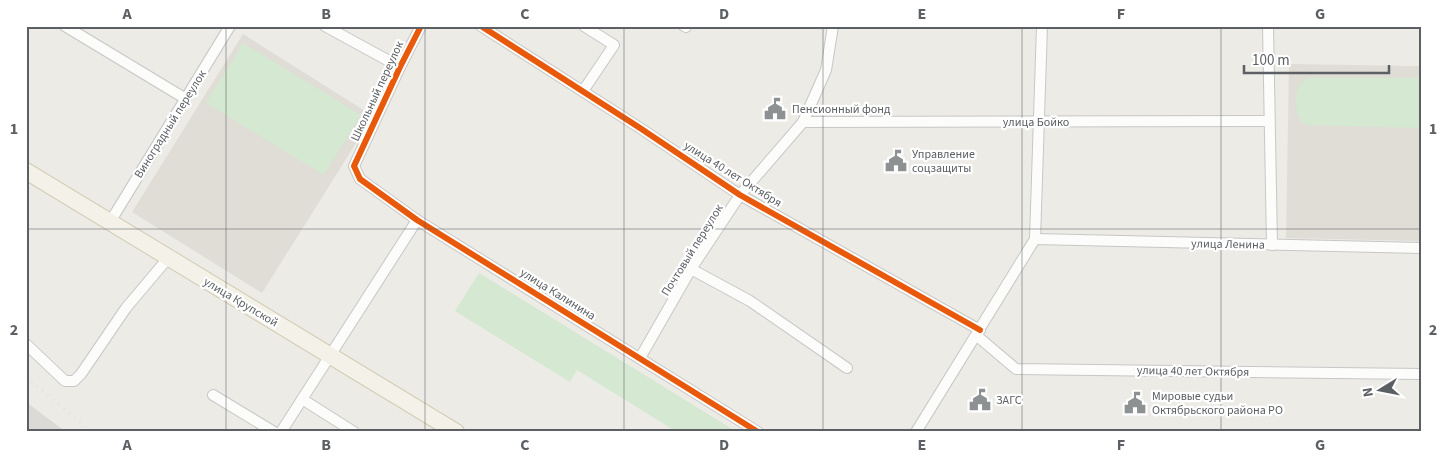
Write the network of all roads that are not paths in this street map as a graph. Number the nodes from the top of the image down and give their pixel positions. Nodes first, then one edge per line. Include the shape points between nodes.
1 (65, 26) edge
2 (230, 26) edge
3 (325, 26) edge
4 (422, 26) edge
5 (481, 26) edge
6 (584, 26) edge
7 (833, 26) edge
8 (1042, 26) edge
9 (1268, 26) edge
10 (400, 67) junction
11 (583, 91) junction
12 (186, 99) junction
13 (1268, 121) junction
14 (803, 122) junction
15 (1039, 122) junction
16 (354, 166) joint
17 (26, 171) edge
18 (740, 195) junction
19 (416, 220) junction
20 (110, 222) junction
21 (1035, 239) junction
22 (1272, 245) junction
23 (1421, 248) edge
24 (169, 257) junction
25 (691, 269) junction
26 (979, 333) junction
27 (26, 344) edge
28 (331, 356) junction
29 (640, 358) junction
30 (847, 368) dead end
31 (1421, 374) edge
32 (213, 395) dead end
33 (302, 399) junction
34 (274, 432) edge
35 (281, 432) edge
36 (354, 432) edge
37 (456, 432) edge
38 (758, 432) edge
39 (916, 432) edge

1 - 12 street
2 - 12 street, Виноградный переулок
3 - 10 street
4 - 10 street, Школьный переулок
5 - 11 street, улица 40 лет Октября
6 - 11 street via 614,45
7 - 14 street, Почтовый переулок via 826,70
8 - 15 street
9 - 13 street
10 - 16 street, Школьный переулок
11 - 18 street, улица 40 лет Октября
12 - 20 street, Виноградный переулок
13 - 15 street, улица Бойко
13 - 22 street
14 - 15 street, улица Бойко
14 - 18 street, Почтовый переулок
15 - 21 street
16 - 19 street, улица Калинина via 360,179
17 - 20 main road, улица Крупской
18 - 25 street, Почтовый переулок
18 - 26 street, улица 40 лет Октября
19 - 28 street
19 - 29 street, улица Калинина
20 - 24 main road, улица Крупской
21 - 22 street, улица Ленина
21 - 26 street
22 - 23 street, улица Ленина
24 - 27 street via 126,308 74,381 65,381
24 - 28 main road, улица Крупской
25 - 29 street, Почтовый переулок
25 - 30 street via 750,301
26 - 31 street, улица 40 лет Октября via 1016,369
26 - 39 street
28 - 33 street
28 - 37 main road, улица Крупской
29 - 38 street, улица Калинина
32 - 34 street
33 - 35 street
33 - 36 street

